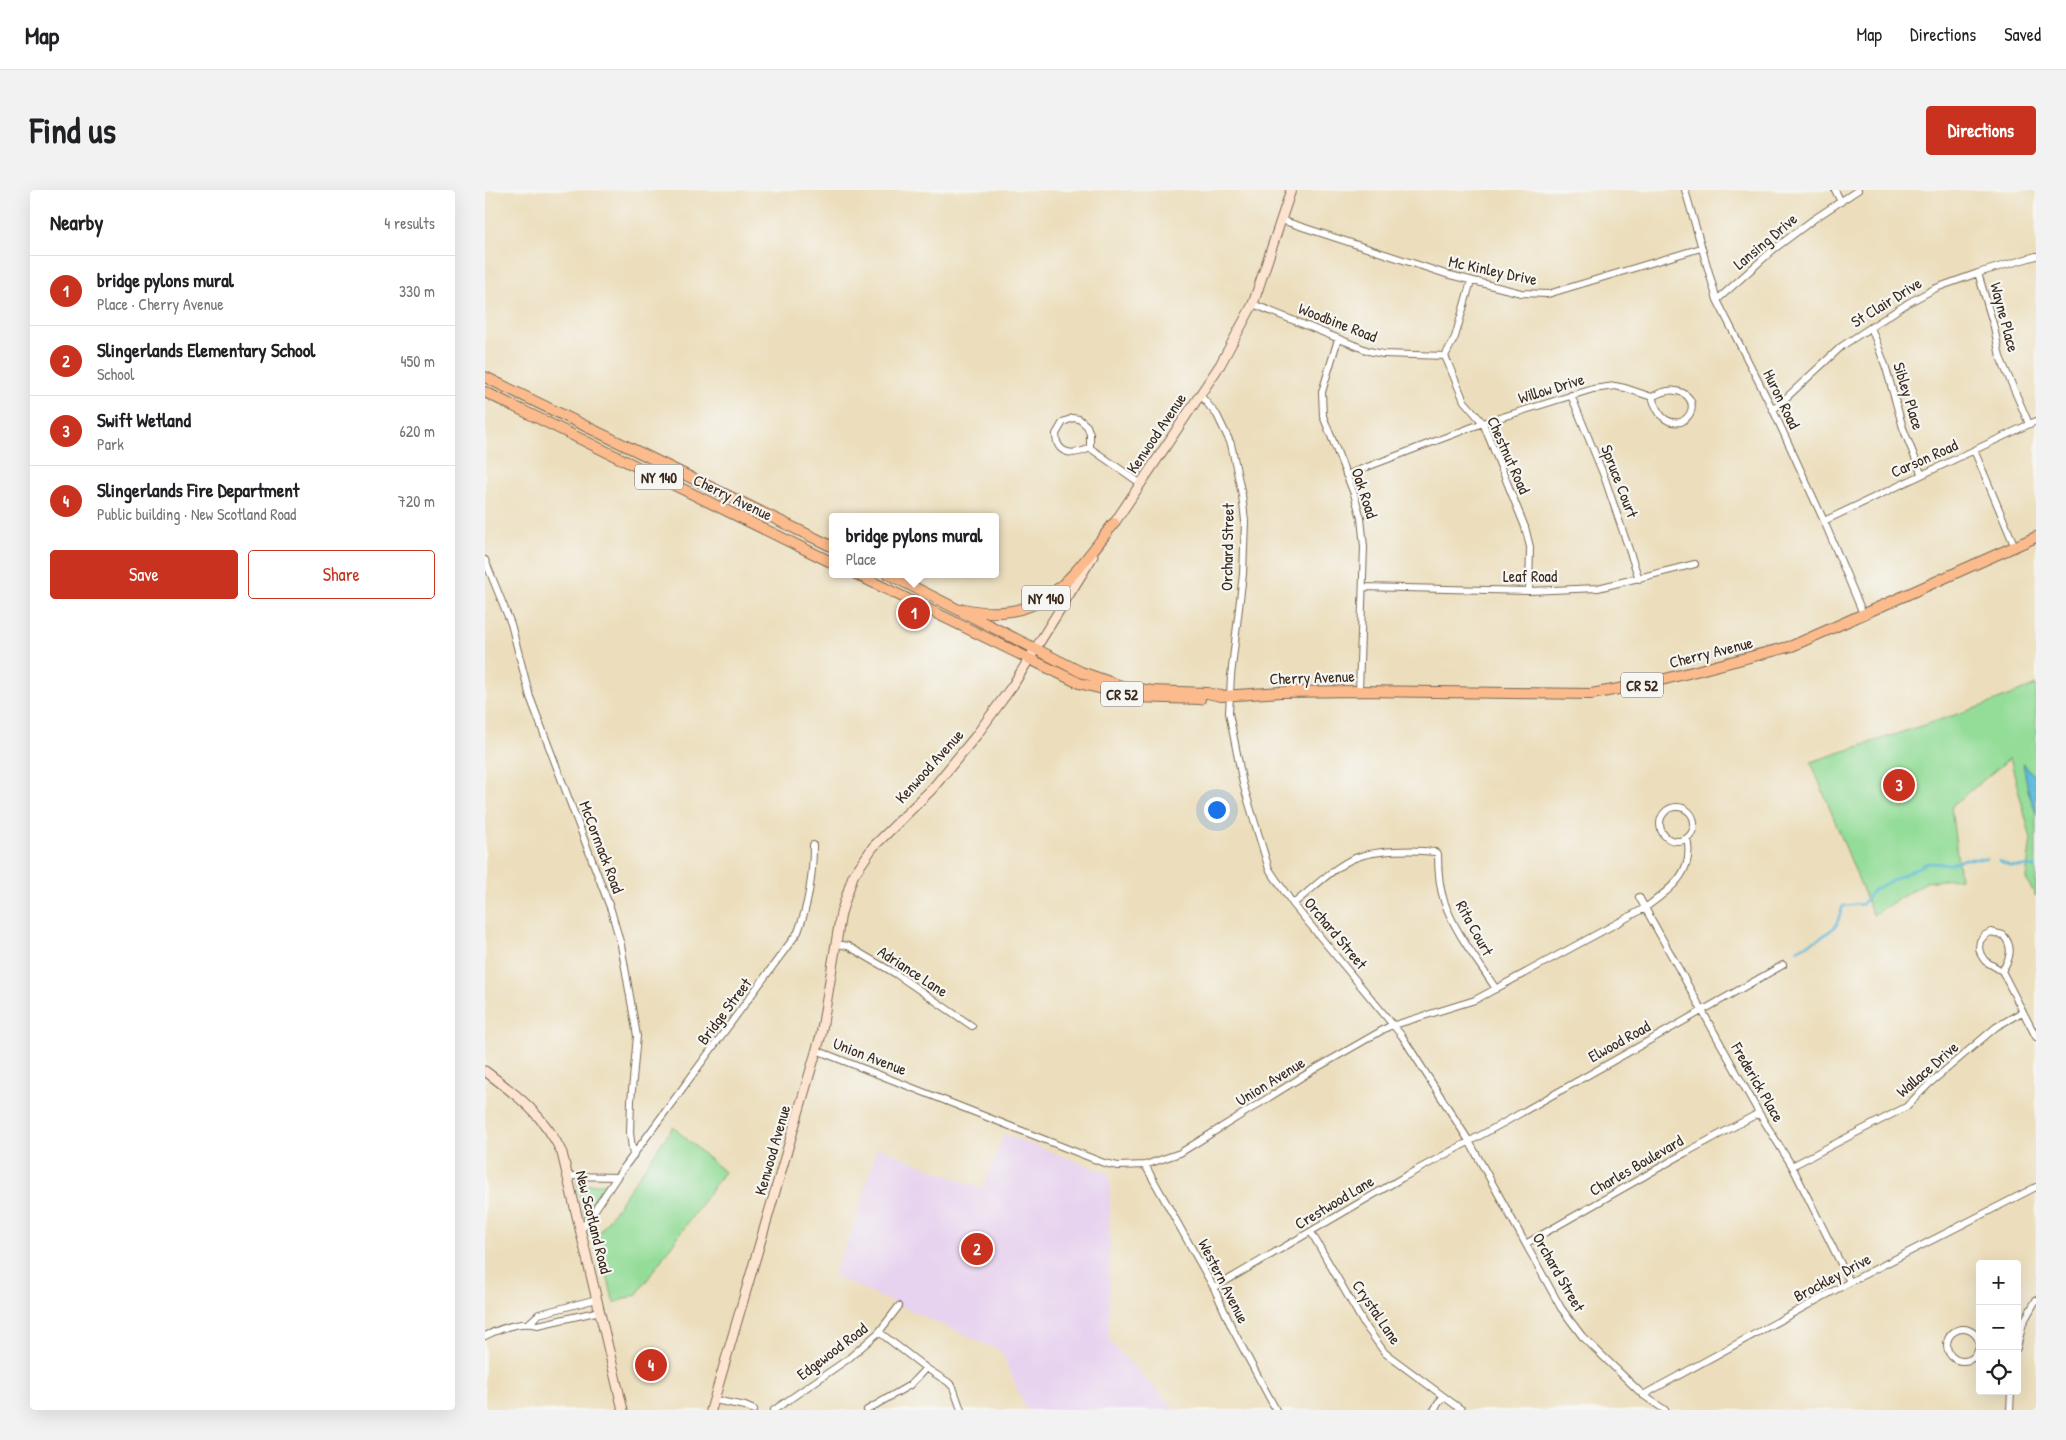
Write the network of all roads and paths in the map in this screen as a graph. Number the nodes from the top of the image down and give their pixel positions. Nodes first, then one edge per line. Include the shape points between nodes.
1 (1291, 190) edge
2 (1685, 190) edge
3 (1835, 190) edge
4 (1858, 190) edge
5 (1841, 202) junction
6 (1281, 220) junction
7 (1701, 248) junction
8 (2036, 256) edge
9 (1978, 272) junction
10 (1471, 281) junction
11 (1717, 300) junction
12 (1253, 304) junction
13 (1871, 327) junction
14 (1338, 339) junction
15 (1445, 356) junction
16 (485, 377) edge
17 (485, 392) edge
18 (1200, 395) junction
19 (1571, 395) junction
20 (1652, 398) junction
21 (1773, 410) junction
22 (2036, 421) edge
23 (1483, 423) junction
24 (2029, 424) junction
25 (1090, 448) junction
26 (1974, 450) junction
27 (1921, 473) junction
28 (1346, 475) junction
29 (1140, 483) junction
30 (1824, 521) junction
31 (1114, 523) junction
32 (2036, 537) edge
33 (829, 545) edge
34 (2015, 547) junction
35 (485, 560) edge
36 (829, 561) edge
37 (1695, 564) dead end
38 (864, 578) edge
39 (896, 578) edge
40 (1639, 579) junction
41 (1363, 587) junction
42 (1529, 591) junction
43 (947, 604) junction
44 (1864, 616) junction
45 (1035, 650) junction
46 (1029, 659) junction
47 (1359, 691) junction
48 (1225, 696) junction
49 (1687, 838) junction
50 (813, 845) dead end
51 (1639, 897) dead end
52 (1293, 904) junction
53 (1645, 908) junction
54 (837, 944) junction
55 (1783, 965) dead end
56 (2002, 971) junction
57 (1496, 989) junction
58 (1702, 1011) junction
59 (2022, 1012) junction
60 (972, 1026) dead end
61 (1394, 1026) junction
62 (2036, 1037) edge
63 (816, 1050) junction
64 (485, 1070) edge
65 (1759, 1113) junction
66 (1469, 1141) junction
67 (633, 1156) junction
68 (1145, 1165) junction
69 (1792, 1166) junction
70 (567, 1176) junction
71 (617, 1177) junction
72 (2036, 1187) edge
73 (580, 1232) junction
74 (1311, 1232) junction
75 (1527, 1243) junction
76 (1850, 1282) junction
77 (1214, 1288) junction
78 (597, 1298) junction
79 (2036, 1300) edge
80 (899, 1306) dead end
81 (600, 1311) junction
82 (529, 1323) junction
83 (2021, 1331) edge
84 (879, 1332) junction
85 (485, 1336) edge
86 (1979, 1348) edge
87 (926, 1368) junction
88 (1643, 1395) junction
89 (2011, 1395) edge
90 (1443, 1396) junction
91 (714, 1400) junction
92 (623, 1410) edge
93 (711, 1410) edge
94 (754, 1410) edge
95 (774, 1410) edge
96 (867, 1410) edge
97 (961, 1410) edge
98 (1276, 1410) edge
99 (1434, 1410) edge
100 (1462, 1410) edge
101 (1665, 1410) edge
102 (2010, 1410) edge

1 - 6 main road, Kenwood Avenue / NY 140
2 - 7 street, Huron Road
3 - 5 street
4 - 5 street, Lansing Drive
5 - 11 street, Lansing Drive via 1774,249
6 - 10 street, Mc Kinley Drive
6 - 12 main road, Kenwood Avenue / NY 140
7 - 10 street, Mc Kinley Drive via 1548,294 1521,293
7 - 11 street, Huron Road
8 - 9 street, St Clair Drive
9 - 13 street, St Clair Drive via 1936,288
9 - 24 street, Wayne Place via 2000,357
10 - 15 street via 1455,337
11 - 21 street, Huron Road
12 - 14 street, Woodbine Road
12 - 18 main road, Kenwood Avenue / NY 140 via 1220,366
13 - 21 street, St Clair Drive via 1842,346
13 - 27 street, Sibley Place
14 - 15 street, Woodbine Road via 1383,354
14 - 28 street, Oak Road via 1322,392 1326,423
15 - 23 street, Chestnut Road via 1464,401
16 - 33 main road, Cherry Avenue / NY 140
17 - 36 main road, Cherry Avenue / NY 140
18 - 29 main road, Kenwood Avenue / NY 140
18 - 48 street, Orchard Street via 1217,415 1231,444 1245,521 1243,574
19 - 20 street, Willow Drive via 1615,386
19 - 23 street, Willow Drive
19 - 40 street, Spruce Court via 1604,476
20 - 20 street via 1668,422 1681,422 1690,414 1688,397 1679,390
21 - 30 street, Huron Road
22 - 24 street, Carson Road
23 - 28 street, Willow Drive
23 - 42 street, Chestnut Road via 1525,527 1530,547
24 - 26 street, Carson Road
25 - 25 street via 1089,429 1082,421 1068,419 1057,428 1056,438 1065,452 1077,453
25 - 29 street
26 - 27 street, Carson Road
26 - 34 street
27 - 30 street, Carson Road
28 - 41 street, Oak Road via 1361,518
29 - 31 main road, Kenwood Avenue / NY 140
30 - 44 street, Huron Road
31 - 43 main road, NY 140 via 1065,583 1036,603 1011,612 992,613
31 - 45 main road, Kenwood Avenue / NY 140
32 - 34 main road, Cherry Avenue / CR 52
34 - 44 main road, Cherry Avenue / CR 52
35 - 67 street, McCormack Road via 511,624 530,697 611,910 621,945 637,1036 631,1101
37 - 40 street, Leaf Road
38 - 46 main road, Cherry Avenue
39 - 43 main road, Cherry Avenue / NY 140
40 - 42 street, Leaf Road via 1598,588
41 - 42 street, Leaf Road
41 - 47 street, Oak Road
43 - 45 main road, Cherry Avenue / CR 52
44 - 47 main road, Cherry Avenue / CR 52 via 1792,646 1616,690 1570,694
45 - 46 main road, Kenwood Avenue / NY 140
45 - 48 main road, Cherry Avenue / CR 52 via 1081,672 1121,686
46 - 48 main road, Cherry Avenue / CR 52 via 1079,682 1134,697 1207,699
46 - 54 main road, Kenwood Avenue via 946,773 863,860 853,876 844,902
47 - 48 main road, Cherry Avenue / CR 52
48 - 52 street, Orchard Street via 1243,784 1260,843 1269,869
49 - 49 street, Union Avenue via 1693,830 1691,815 1682,808 1670,808 1660,821 1662,832 1671,840
49 - 53 street, Union Avenue via 1689,860 1679,879
50 - 67 street, Bridge Street via 812,885 798,932
51 - 53 street, Frederick Place
52 - 57 street, Rita Court via 1355,858 1385,852 1438,854 1441,887 1447,907
52 - 61 street, Orchard Street
53 - 57 street, Union Avenue
53 - 58 street, Frederick Place
54 - 60 street, Adriance Lane via 848,946 895,974
54 - 63 main road, Kenwood Avenue
55 - 58 street, Elwood Road
56 - 56 street via 2008,962 2010,946 2003,935 1991,932 1980,941 1979,948 1985,962
56 - 59 street
57 - 61 street, Union Avenue via 1460,1006 1443,1008
58 - 65 street, Frederick Place
58 - 66 street, Elwood Road
59 - 62 street
59 - 69 street, Wallace Drive via 1996,1028 1906,1107
61 - 66 street, Orchard Street
61 - 68 street, Union Avenue via 1313,1070 1180,1152
63 - 68 street, Union Avenue via 1104,1163
63 - 91 main road, Kenwood Avenue
64 - 70 main road, New Scotland Road via 526,1103 548,1128 562,1153
65 - 69 street, Frederick Place
65 - 75 street, Charles Boulevard
66 - 74 street, Crestwood Lane
66 - 75 street, Orchard Street
67 - 71 street, Bridge Street
68 - 77 street, Western Avenue
69 - 76 street, Frederick Place
70 - 71 street
70 - 73 main road, New Scotland Road
71 - 73 street, Bridge Street
72 - 76 street, Brockley Drive
73 - 78 main road, New Scotland Road
74 - 77 street, Crestwood Lane
74 - 90 street, Crystal Lane via 1380,1346
75 - 88 street, Orchard Street via 1561,1308 1582,1336
76 - 88 street, Brockley Drive
77 - 98 street, Western Avenue
78 - 81 main road, New Scotland Road
78 - 82 street via 539,1314
79 - 83 street
80 - 84 street, Edgewood Road
81 - 82 street
81 - 92 main road, New Scotland Road
82 - 85 street via 496,1330
84 - 87 street
84 - 95 street, Edgewood Road via 848,1359
86 - 86 street via 1978,1338 1966,1329 1956,1330 1947,1342 1953,1357 1963,1361 1973,1357
87 - 96 street via 910,1385
87 - 97 street via 953,1387
88 - 101 street, Orchard Street
89 - 102 street
90 - 99 street
90 - 100 street, Crystal Lane
91 - 93 main road, Kenwood Avenue
91 - 94 street

